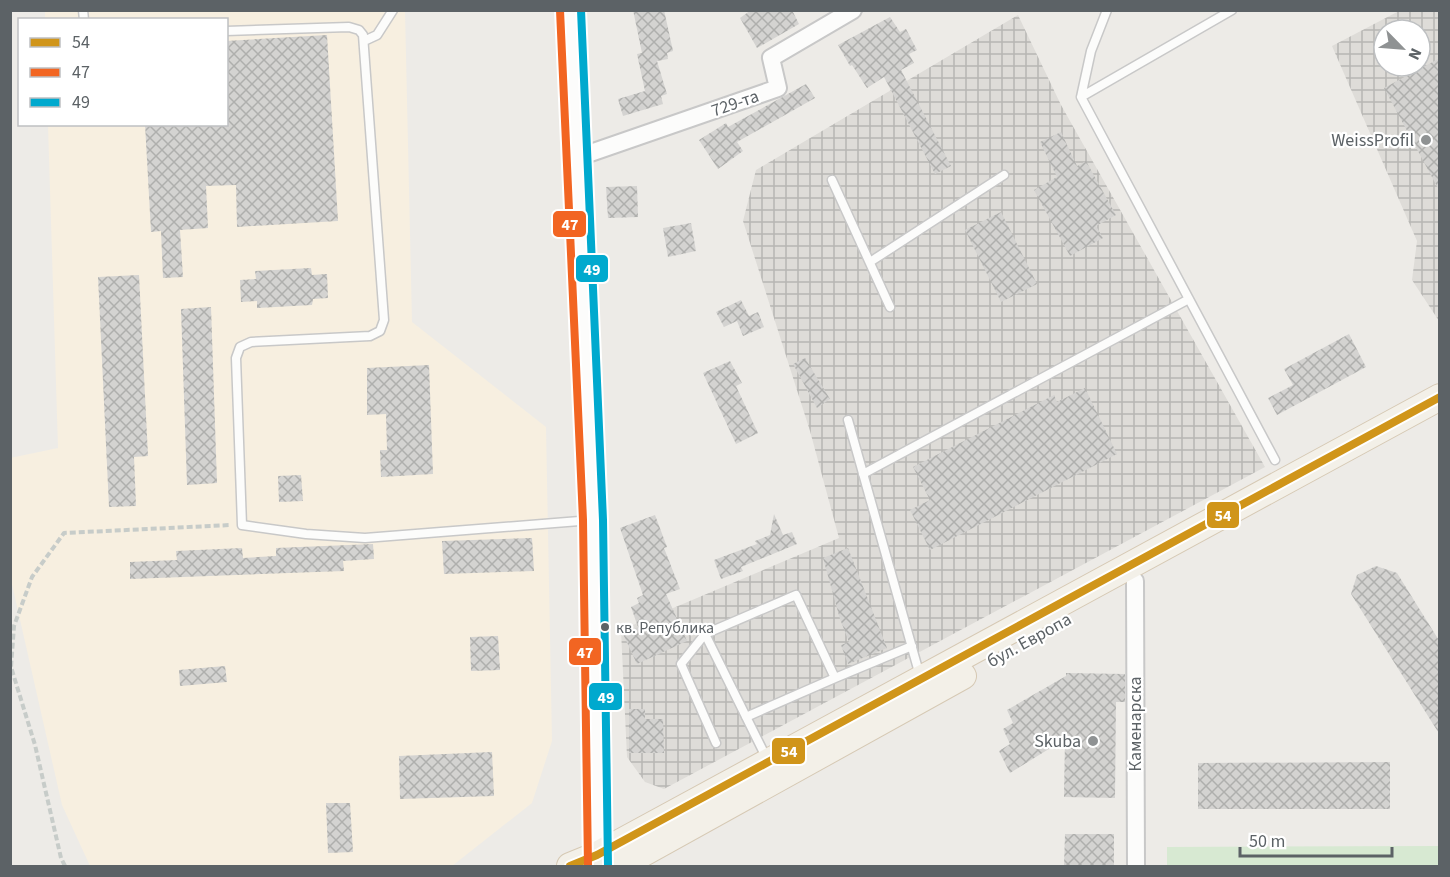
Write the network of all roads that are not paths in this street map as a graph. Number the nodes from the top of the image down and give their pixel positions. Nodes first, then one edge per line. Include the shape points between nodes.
1 (393, 10) edge
2 (570, 10) edge
3 (1107, 10) edge
4 (1232, 10) edge
5 (852, 11) edge
6 (228, 31) edge
7 (364, 41) junction
8 (1081, 97) junction
9 (576, 158) junction
10 (1004, 175) dead end
11 (832, 180) dead end
12 (870, 262) junction
13 (1189, 299) junction
14 (890, 307) dead end
15 (1440, 397) edge
16 (1440, 415) edge
17 (848, 420) dead end
18 (1275, 460) dead end
19 (862, 474) junction
20 (593, 520) junction
21 (1135, 581) junction
22 (705, 634) junction
23 (912, 646) junction
24 (835, 678) junction
25 (921, 679) junction
26 (746, 717) junction
27 (716, 743) dead end
28 (768, 762) junction
29 (598, 861) edge
30 (570, 867) edge
31 (620, 867) edge
32 (1136, 867) edge

1 - 7 lane via 377,35
2 - 9 street
3 - 8 lane via 1091,51
4 - 8 lane
5 - 9 street, 729-та via 771,58 778,88
6 - 7 lane via 349,27 359,30
7 - 20 lane via 383,326 370,336 251,342 240,347 236,358 242,525 365,538
8 - 13 lane
9 - 20 street
10 - 12 lane
11 - 12 lane
12 - 14 lane
13 - 18 lane
13 - 19 lane
15 - 25 main road, бул. Европа
16 - 21 main road, бул. Европа
17 - 19 lane
19 - 23 lane
20 - 29 street
21 - 31 main road, бул. Европа
21 - 32 street, Каменарска
22 - 24 lane via 796,595
22 - 26 lane
22 - 27 lane via 681,664
23 - 24 lane
23 - 25 lane
24 - 26 lane
25 - 28 main road, бул. Европа
26 - 28 lane
28 - 29 main road, бул. Европа
29 - 30 main road, бул. Европа

